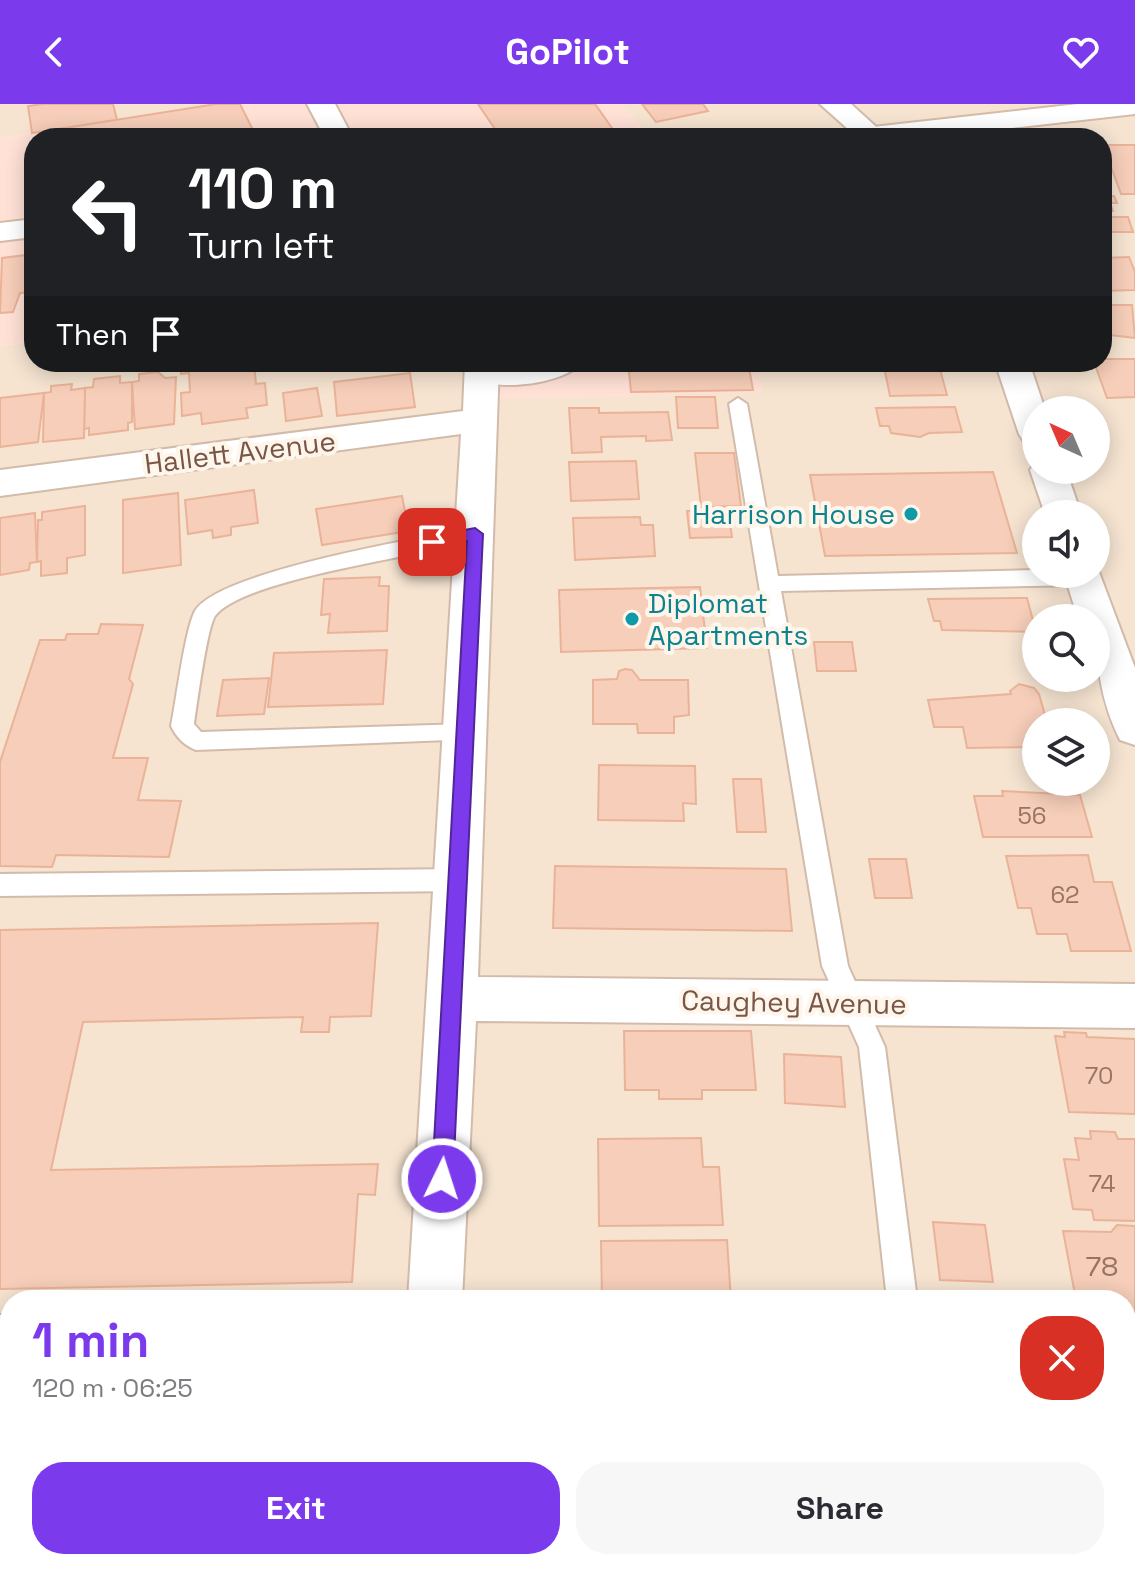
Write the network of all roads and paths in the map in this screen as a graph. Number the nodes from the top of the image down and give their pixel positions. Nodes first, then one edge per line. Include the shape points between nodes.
1 (321, 104) edge
2 (834, 104) edge
3 (1135, 106) edge
4 (334, 128) edge
5 (851, 128) edge
6 (971, 128) edge
7 (24, 229) edge
8 (0, 232) edge
9 (482, 372) edge
10 (508, 372) edge
11 (562, 372) edge
12 (1015, 372) edge
13 (1023, 396) edge
14 (738, 404) dead end
15 (480, 420) junction
16 (0, 483) edge
17 (475, 534) junction
18 (1022, 578) edge
19 (770, 584) junction
20 (1088, 588) edge
21 (1133, 712) edge
22 (466, 733) junction
23 (459, 880) junction
24 (0, 885) edge
25 (453, 999) junction
26 (852, 1003) junction
27 (1135, 1006) edge
28 (436, 1290) edge
29 (901, 1290) edge

1 - 4 street
2 - 5 street
3 - 6 street
7 - 8 street
9 - 15 street
10 - 11 lane via 541,377
12 - 13 street
14 - 19 lane
15 - 16 street, Hallett Avenue
15 - 17 street
17 - 22 street
17 - 22 lane via 228,594 204,614 182,726 196,741
18 - 19 lane
19 - 26 lane via 835,966
20 - 21 street
22 - 23 street
23 - 24 lane
23 - 25 street
25 - 26 street, Caughey Avenue
25 - 28 street
26 - 27 street, Caughey Avenue
26 - 29 lane via 872,1047

